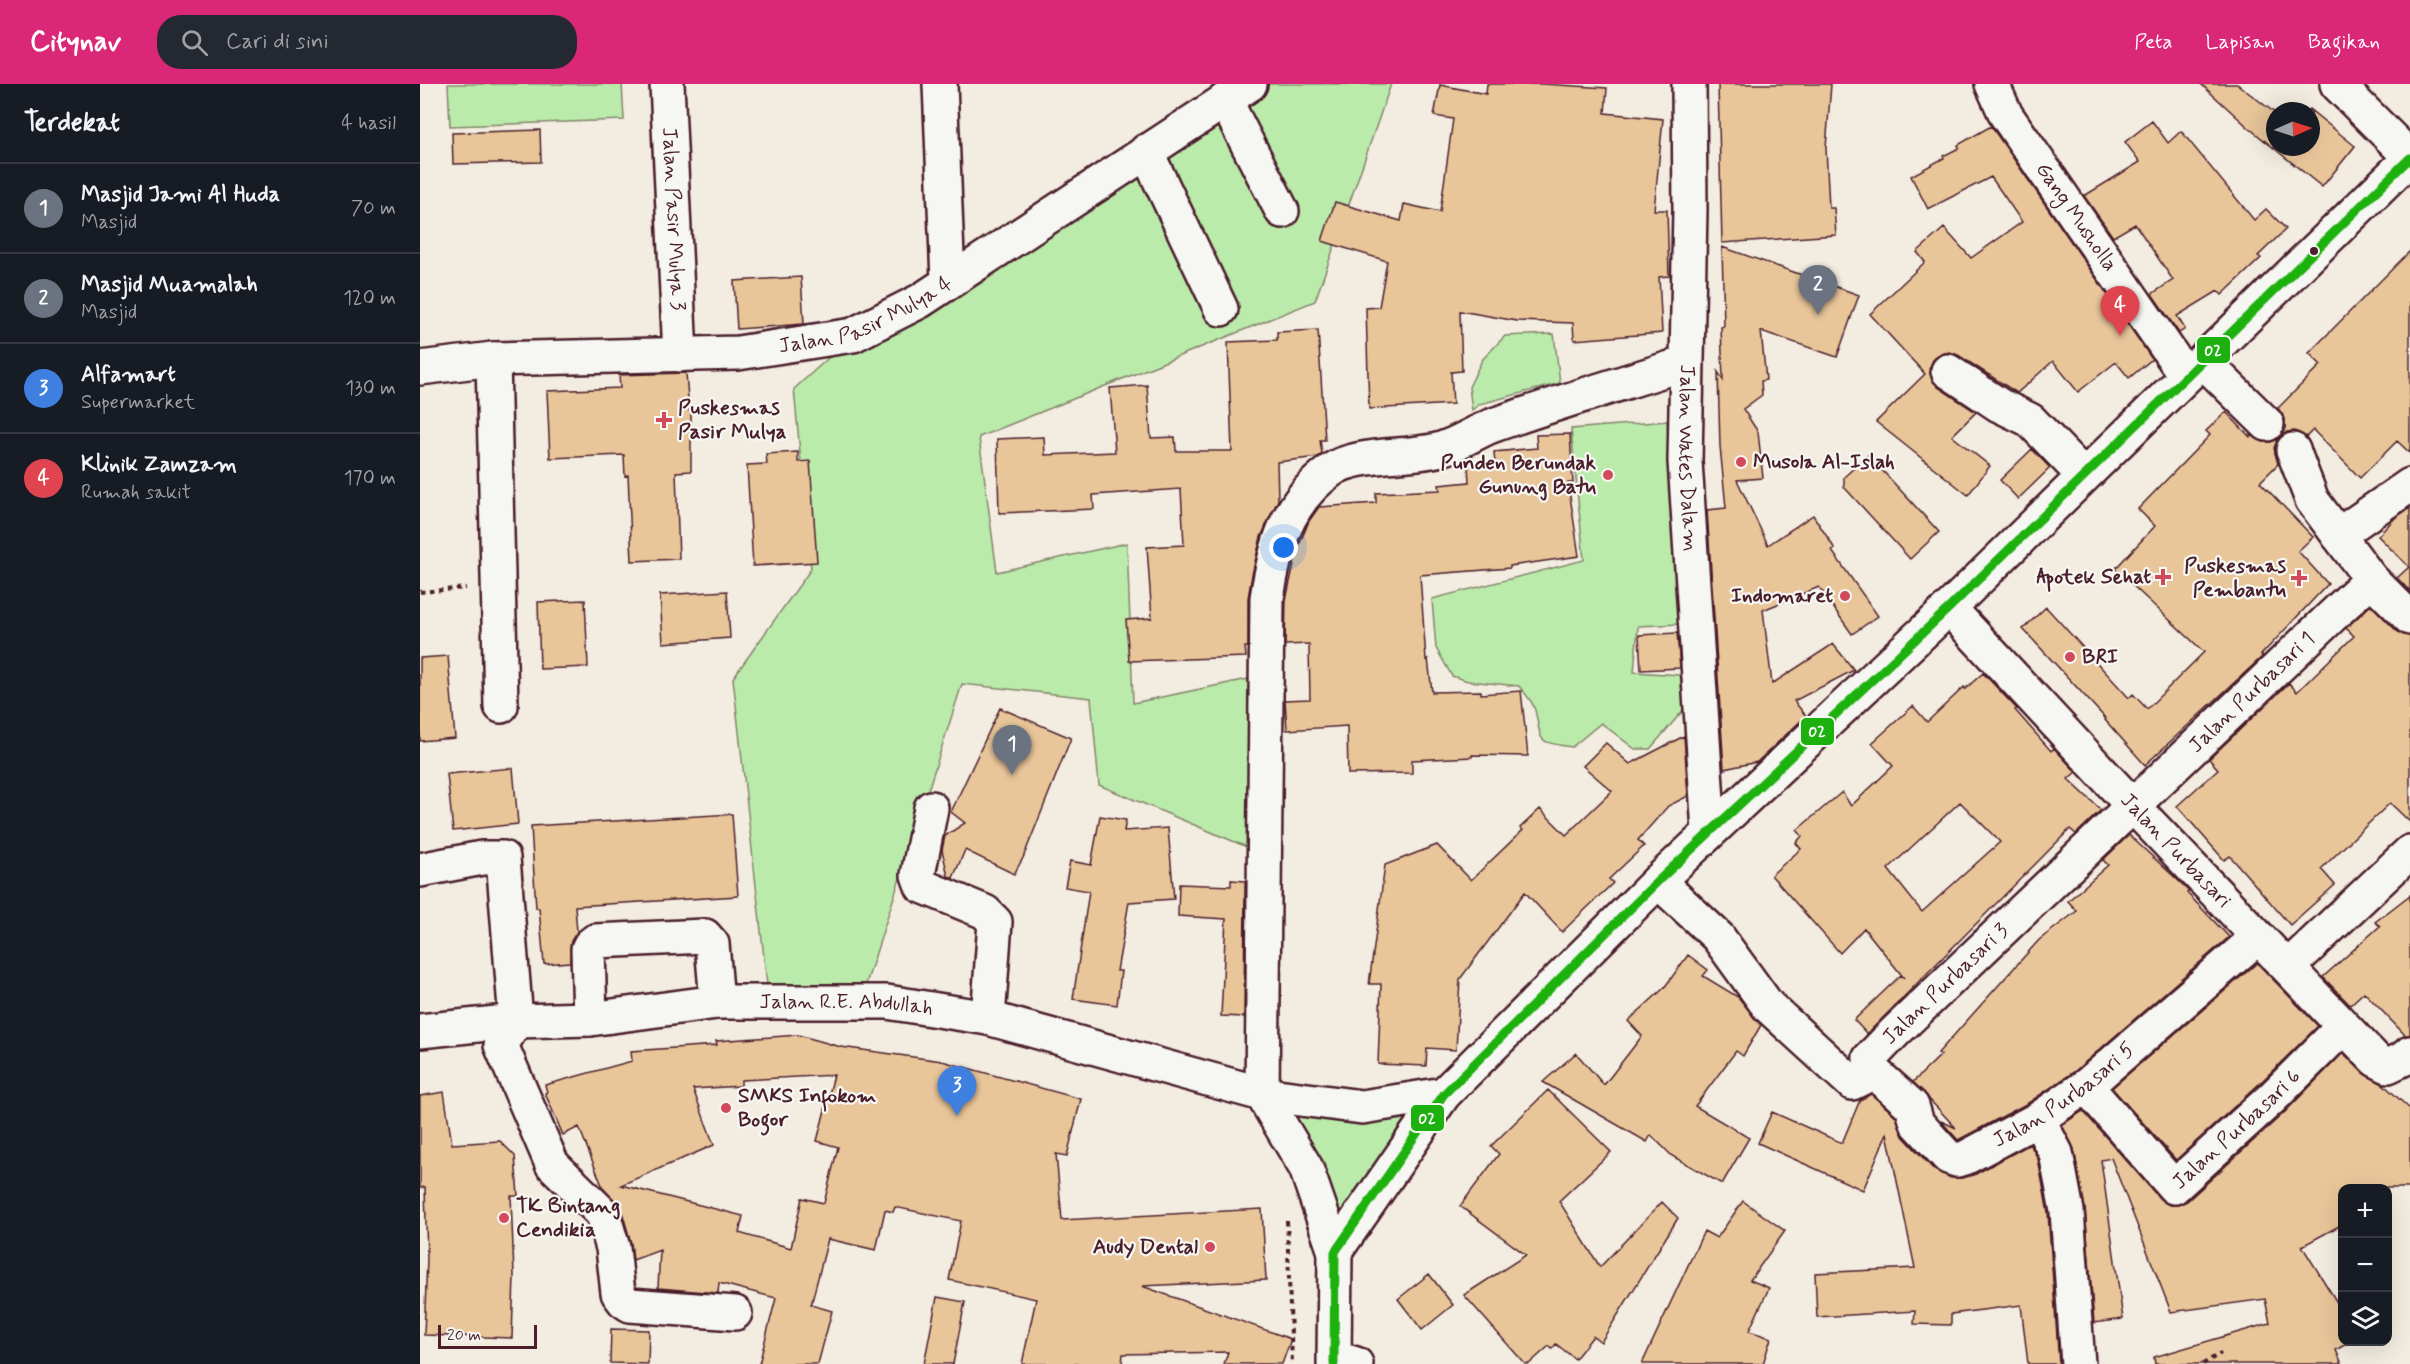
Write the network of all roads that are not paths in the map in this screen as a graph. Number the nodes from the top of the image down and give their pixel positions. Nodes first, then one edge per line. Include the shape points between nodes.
1 (667, 84) edge
2 (939, 84) edge
3 (1689, 84) edge
4 (1992, 84) edge
5 (2337, 84) edge
6 (1237, 92) edge
7 (1146, 151) junction
8 (2410, 157) edge
9 (1282, 211) dead end
10 (948, 281) junction
11 (1221, 309) dead end
12 (680, 355) junction
13 (493, 359) junction
14 (1686, 363) junction
15 (420, 368) edge
16 (2194, 368) junction
17 (1948, 371) dead end
18 (2267, 424) dead end
19 (2293, 450) dead end
20 (2083, 475) junction
21 (2410, 485) edge
22 (2338, 535) junction
23 (2371, 579) junction
24 (1949, 608) junction
25 (2410, 618) edge
26 (501, 706) dead end
27 (2132, 805) junction
28 (931, 808) dead end
29 (1709, 832) junction
30 (2410, 852) edge
31 (420, 858) edge
32 (464, 862) junction
33 (420, 870) edge
34 (1658, 881) junction
35 (2258, 937) junction
36 (2288, 967) junction
37 (717, 1002) junction
38 (988, 1018) junction
39 (590, 1019) junction
40 (516, 1021) junction
41 (2342, 1028) junction
42 (420, 1031) edge
43 (2410, 1053) edge
44 (1874, 1072) junction
45 (2086, 1086) junction
46 (1262, 1094) junction
47 (1444, 1094) junction
48 (2038, 1119) junction
49 (1335, 1252) junction
50 (735, 1313) dead end
51 (1342, 1362) edge
52 (2078, 1364) edge

1 - 12 street, Jalan Pasir Mulya 3
2 - 10 street
3 - 14 street, Jalan Wates Dalam
4 - 16 street, Gang Musholla via 2006,115
5 - 8 street
6 - 7 street, Jalan Pasir Mulya 4
6 - 9 street
7 - 10 street, Jalan Pasir Mulya 4
7 - 11 street
8 - 16 street
10 - 12 street, Jalan Pasir Mulya 4 via 920,301 853,335 738,353
12 - 13 street, Jalan Pasir Mulya 4
13 - 15 street, Jalan Pasir Mulya 4
13 - 26 street
14 - 29 street, Jalan Wates Dalam via 1685,461
14 - 46 street via 1491,426 1443,448 1348,462 1315,482 1282,531 1267,598
16 - 18 street
16 - 20 street
17 - 20 street via 1999,405 2030,420
19 - 22 street via 2312,500
20 - 24 street
21 - 22 street
22 - 23 street
23 - 25 street
23 - 27 street, Jalan Purbasari 1
24 - 27 street, Jalan Purbasari
24 - 29 street
27 - 35 street, Jalan Purbasari
27 - 44 street, Jalan Purbasari 3 via 1870,1058
28 - 38 street via 919,882 985,912 995,922
29 - 34 street
30 - 36 street
31 - 32 street
32 - 33 street
32 - 40 street via 503,858
34 - 44 street via 1718,938 1768,1006 1852,1083
34 - 47 street
35 - 36 street, Jalan Purbasari
35 - 45 street, Jalan Purbasari 5
36 - 41 street, Jalan Purbasari
37 - 38 street, Jalan R.E. Abdullah via 886,1002
37 - 39 street, Jalan R.E. Abdullah
37 - 39 street via 712,944 705,936 595,941 588,950
38 - 46 street, Jalan R.E. Abdullah
39 - 40 street, Jalan R.E. Abdullah
40 - 42 street, Jalan R.E. Abdullah
40 - 50 street via 501,1044 552,1164 603,1214 613,1248 618,1293 630,1305
41 - 43 street, Jalan Purbasari via 2376,1060 2388,1066
41 - 45 street, Jalan Purbasari 6 via 2174,1187
44 - 48 street, Jalan Purbasari 5 via 1912,1106 1917,1123 1948,1157 1957,1160
45 - 48 street, Jalan Purbasari 5
46 - 47 street, Jalan R.E. Abdullah via 1362,1107
46 - 49 street via 1306,1168
47 - 49 street
48 - 52 street via 2056,1153 2067,1211
49 - 51 street

